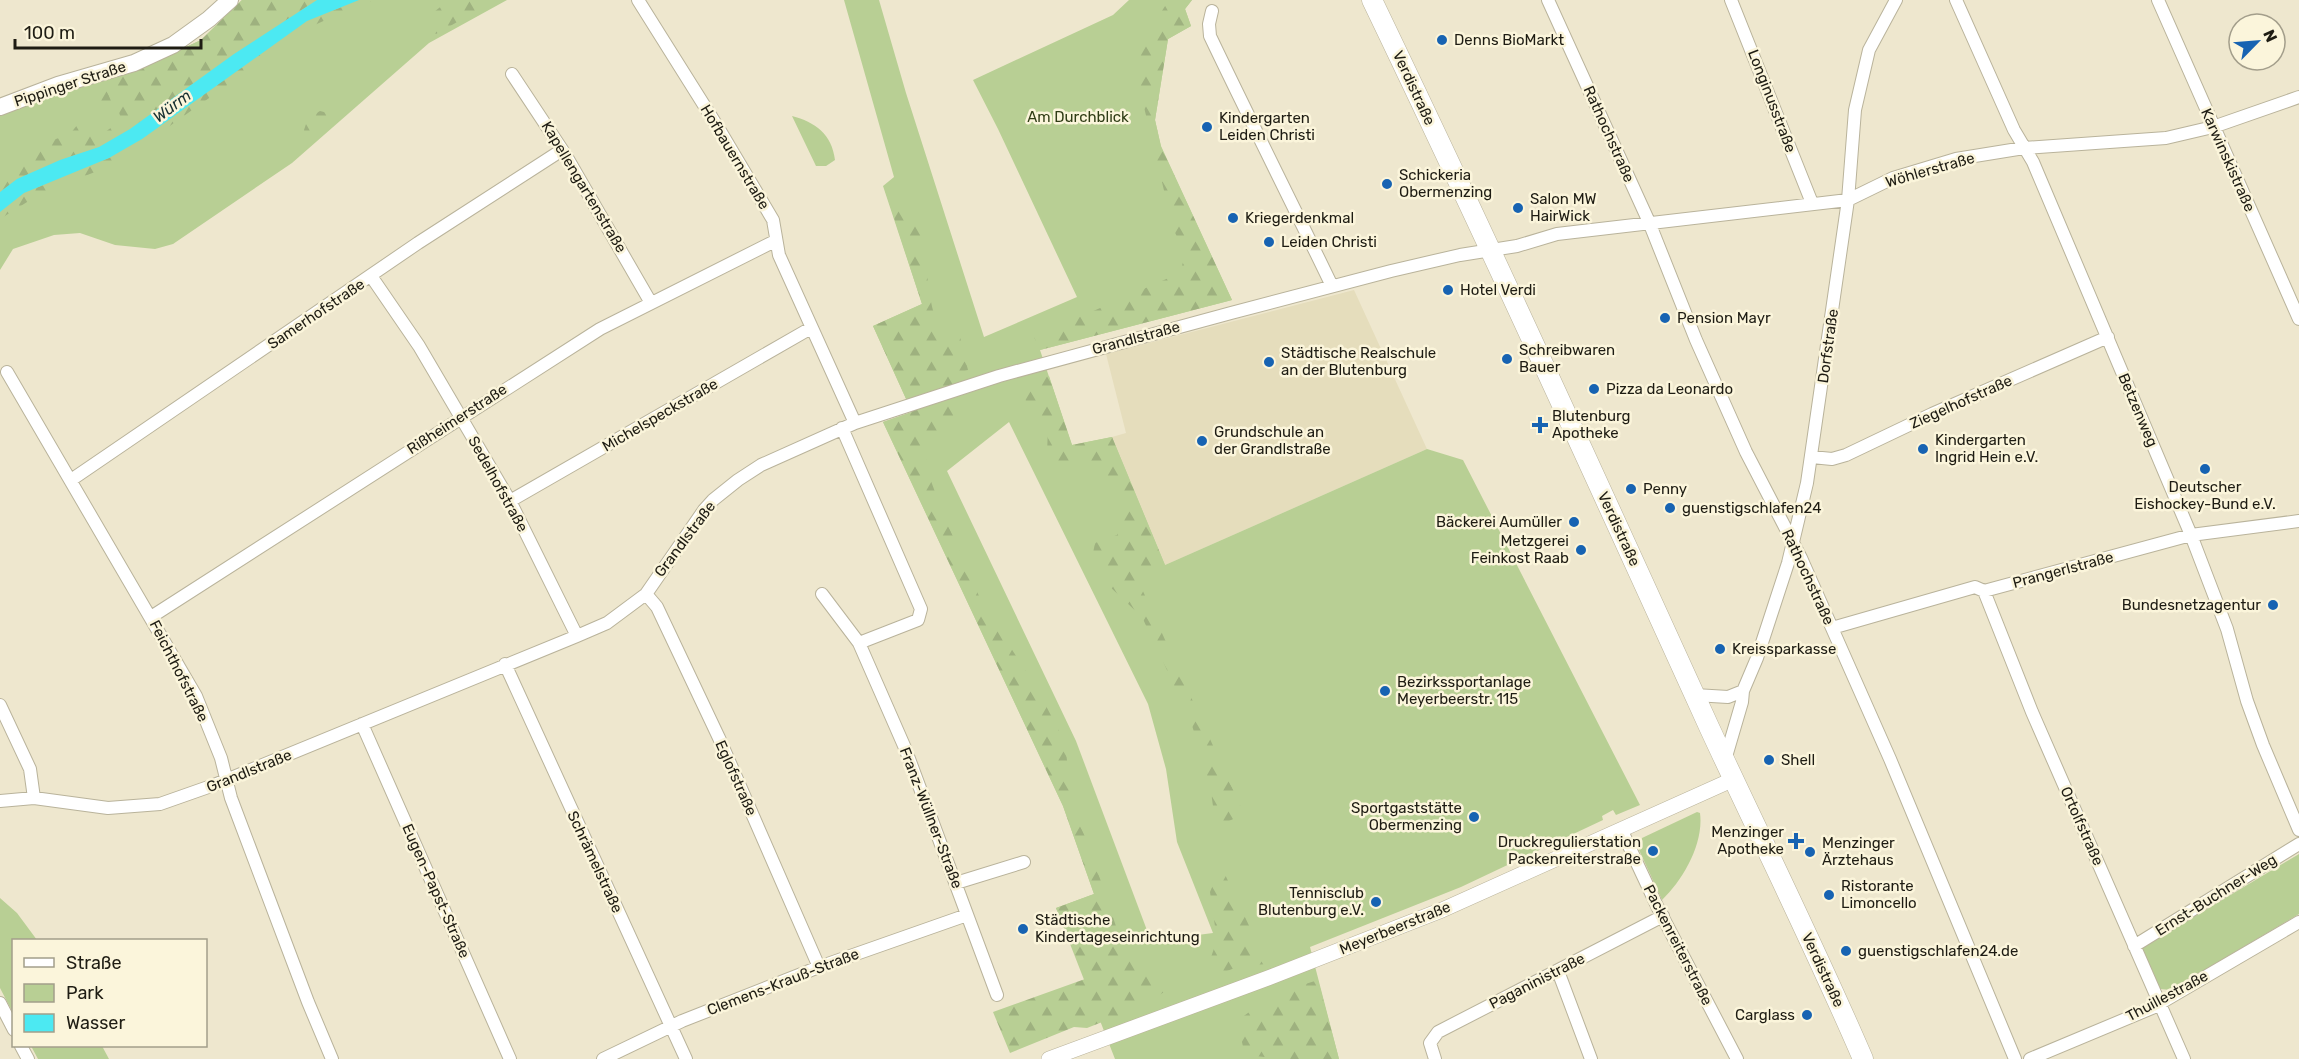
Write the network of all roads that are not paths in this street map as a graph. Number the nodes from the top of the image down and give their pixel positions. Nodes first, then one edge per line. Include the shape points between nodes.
1 (230, 0) edge
2 (638, 0) edge
3 (1372, 0) edge
4 (1548, 0) edge
5 (1731, 0) edge
6 (1896, 0) edge
7 (1956, 0) edge
8 (2158, 0) edge
9 (1212, 11) dead end
10 (512, 74) dead end
11 (2299, 97) edge
12 (0, 107) edge
13 (2214, 127) junction
14 (2025, 148) junction
15 (562, 150) junction
16 (1848, 200) junction
17 (1812, 203) junction
18 (1649, 222) junction
19 (775, 241) junction
20 (1490, 250) junction
21 (371, 276) junction
22 (1332, 286) junction
23 (651, 303) junction
24 (2299, 319) edge
25 (811, 328) junction
26 (2108, 337) junction
27 (7, 372) dead end
28 (460, 417) junction
29 (855, 423) junction
30 (842, 428) junction
31 (1812, 457) junction
32 (71, 480) junction
33 (510, 501) junction
34 (2299, 521) edge
35 (2191, 535) junction
36 (1792, 540) junction
37 (1984, 591) junction
38 (646, 594) junction
39 (822, 594) dead end
40 (151, 616) junction
41 (1832, 627) junction
42 (577, 636) junction
43 (859, 643) junction
44 (505, 664) junction
45 (1743, 691) junction
46 (1695, 695) junction
47 (0, 705) edge
48 (362, 724) junction
49 (1725, 760) junction
50 (1734, 779) junction
51 (227, 780) junction
52 (34, 798) junction
53 (0, 801) edge
54 (1621, 829) junction
55 (2299, 830) edge
56 (2299, 844) edge
57 (1024, 862) dead end
58 (956, 884) junction
59 (967, 915) junction
60 (1663, 916) junction
61 (2299, 922) edge
62 (2134, 946) junction
63 (819, 967) junction
64 (1558, 971) junction
65 (997, 995) dead end
66 (2159, 1002) junction
67 (0, 1003) edge
68 (12, 1026) edge
69 (670, 1027) junction
70 (332, 1059) edge
71 (510, 1059) edge
72 (603, 1059) edge
73 (686, 1059) edge
74 (1048, 1059) edge
75 (1435, 1059) edge
76 (1591, 1059) edge
77 (1737, 1059) edge
78 (1863, 1059) edge
79 (2015, 1059) edge
80 (2030, 1059) edge
81 (2184, 1059) edge

1 - 12 main road, Pippinger Straße via 173,45 134,63
2 - 19 street, Hofbauernstraße via 773,220
3 - 20 main road, Verdistraße
4 - 18 street, Rathochstraße
5 - 17 street, Longinusstraße
6 - 16 street, Dorfstraße via 1869,50 1855,110
7 - 14 street, Betzenweg
8 - 13 street, Karwinskistraße
9 - 22 street via 1210,36
10 - 15 street, Kapellengartenstraße
11 - 13 street, Wöhlerstraße
13 - 14 street, Wöhlerstraße via 2166,138
13 - 24 street, Karwinskistraße
14 - 16 street, Wöhlerstraße via 1956,159 1893,178
14 - 26 street, Betzenweg
15 - 21 street, Samerhofstraße
15 - 23 street, Kapellengartenstraße
16 - 17 street, Wöhlerstraße
16 - 31 street, Dorfstraße
17 - 18 street, Wöhlerstraße
18 - 20 street, Wöhlerstraße via 1557,234
18 - 36 street, Rathochstraße via 1696,340
19 - 23 street, Rißheimerstraße
19 - 25 street, Hofbauernstraße
20 - 22 street, Grandlstraße
20 - 46 main road, Verdistraße
21 - 28 street, Sedelhofstraße via 419,346
21 - 32 street, Samerhofstraße
22 - 29 street, Grandlstraße via 999,376
23 - 28 street, Rißheimerstraße via 600,329
25 - 29 street, Hofbauernstraße
25 - 33 street, Michelspeckstraße
26 - 31 street, Ziegelhofstraße via 1846,455 1832,459
26 - 35 street, Betzenweg
27 - 32 street, Feichthofstraße
28 - 33 street, Sedelhofstraße
28 - 40 street, Rißheimerstraße
29 - 30 street, Grandlstraße
30 - 38 street, Grandlstraße via 760,465 713,500
30 - 43 street via 921,609 918,620
31 - 36 street, Dorfstraße
32 - 40 street, Feichthofstraße
33 - 42 street, Sedelhofstraße
34 - 35 street, Prangerlstraße
35 - 37 street, Prangerlstraße
35 - 55 street, Betzenweg via 2227,629 2263,745
36 - 41 street, Rathochstraße
36 - 45 street, Dorfstraße via 1788,563
37 - 41 street, Prangerlstraße via 1976,587
37 - 62 street, Ortolfstraße
38 - 42 street, Grandlstraße via 608,623
38 - 63 street, Eglofstraße via 657,606 719,738
39 - 43 street, Franz-Wüllner-Straße
40 - 51 street, Feichthofstraße via 196,696
41 - 79 street, Rathochstraße
42 - 44 street, Grandlstraße
43 - 58 street, Franz-Wüllner-Straße via 905,748
44 - 48 street, Grandlstraße
44 - 69 street, Schrämelstraße
45 - 46 street via 1728,697
45 - 49 street, Dorfstraße
46 - 49 main road, Verdistraße
47 - 52 street via 30,770
48 - 51 street, Grandlstraße
48 - 71 street, Eugen-Papst-Straße
49 - 50 main road, Verdistraße
50 - 54 street, Meyerbeerstraße
50 - 78 main road, Verdistraße
51 - 52 street, Grandlstraße via 160,804 108,808
51 - 70 street, Feichthofstraße
52 - 53 street, Grandlstraße
54 - 60 street, Packenreiterstraße
54 - 74 street, Meyerbeerstraße via 1442,910
56 - 62 street, Ernst-Buchner-Weg
57 - 58 street
58 - 59 street, Franz-Wüllner-Straße
59 - 63 street, Clemens-Krauß-Straße
59 - 65 street, Franz-Wüllner-Straße
60 - 64 street, Paganinistraße
60 - 77 street, Packenreiterstraße
61 - 66 street, Thuillestraße
62 - 66 street, Ortolfstraße
63 - 69 street, Clemens-Krauß-Straße
64 - 75 street, Paganinistraße via 1438,1032 1431,1043
64 - 76 street
66 - 80 street, Thuillestraße
66 - 81 street, Ortolfstraße
67 - 68 street
69 - 72 street, Clemens-Krauß-Straße
69 - 73 street, Schrämelstraße

